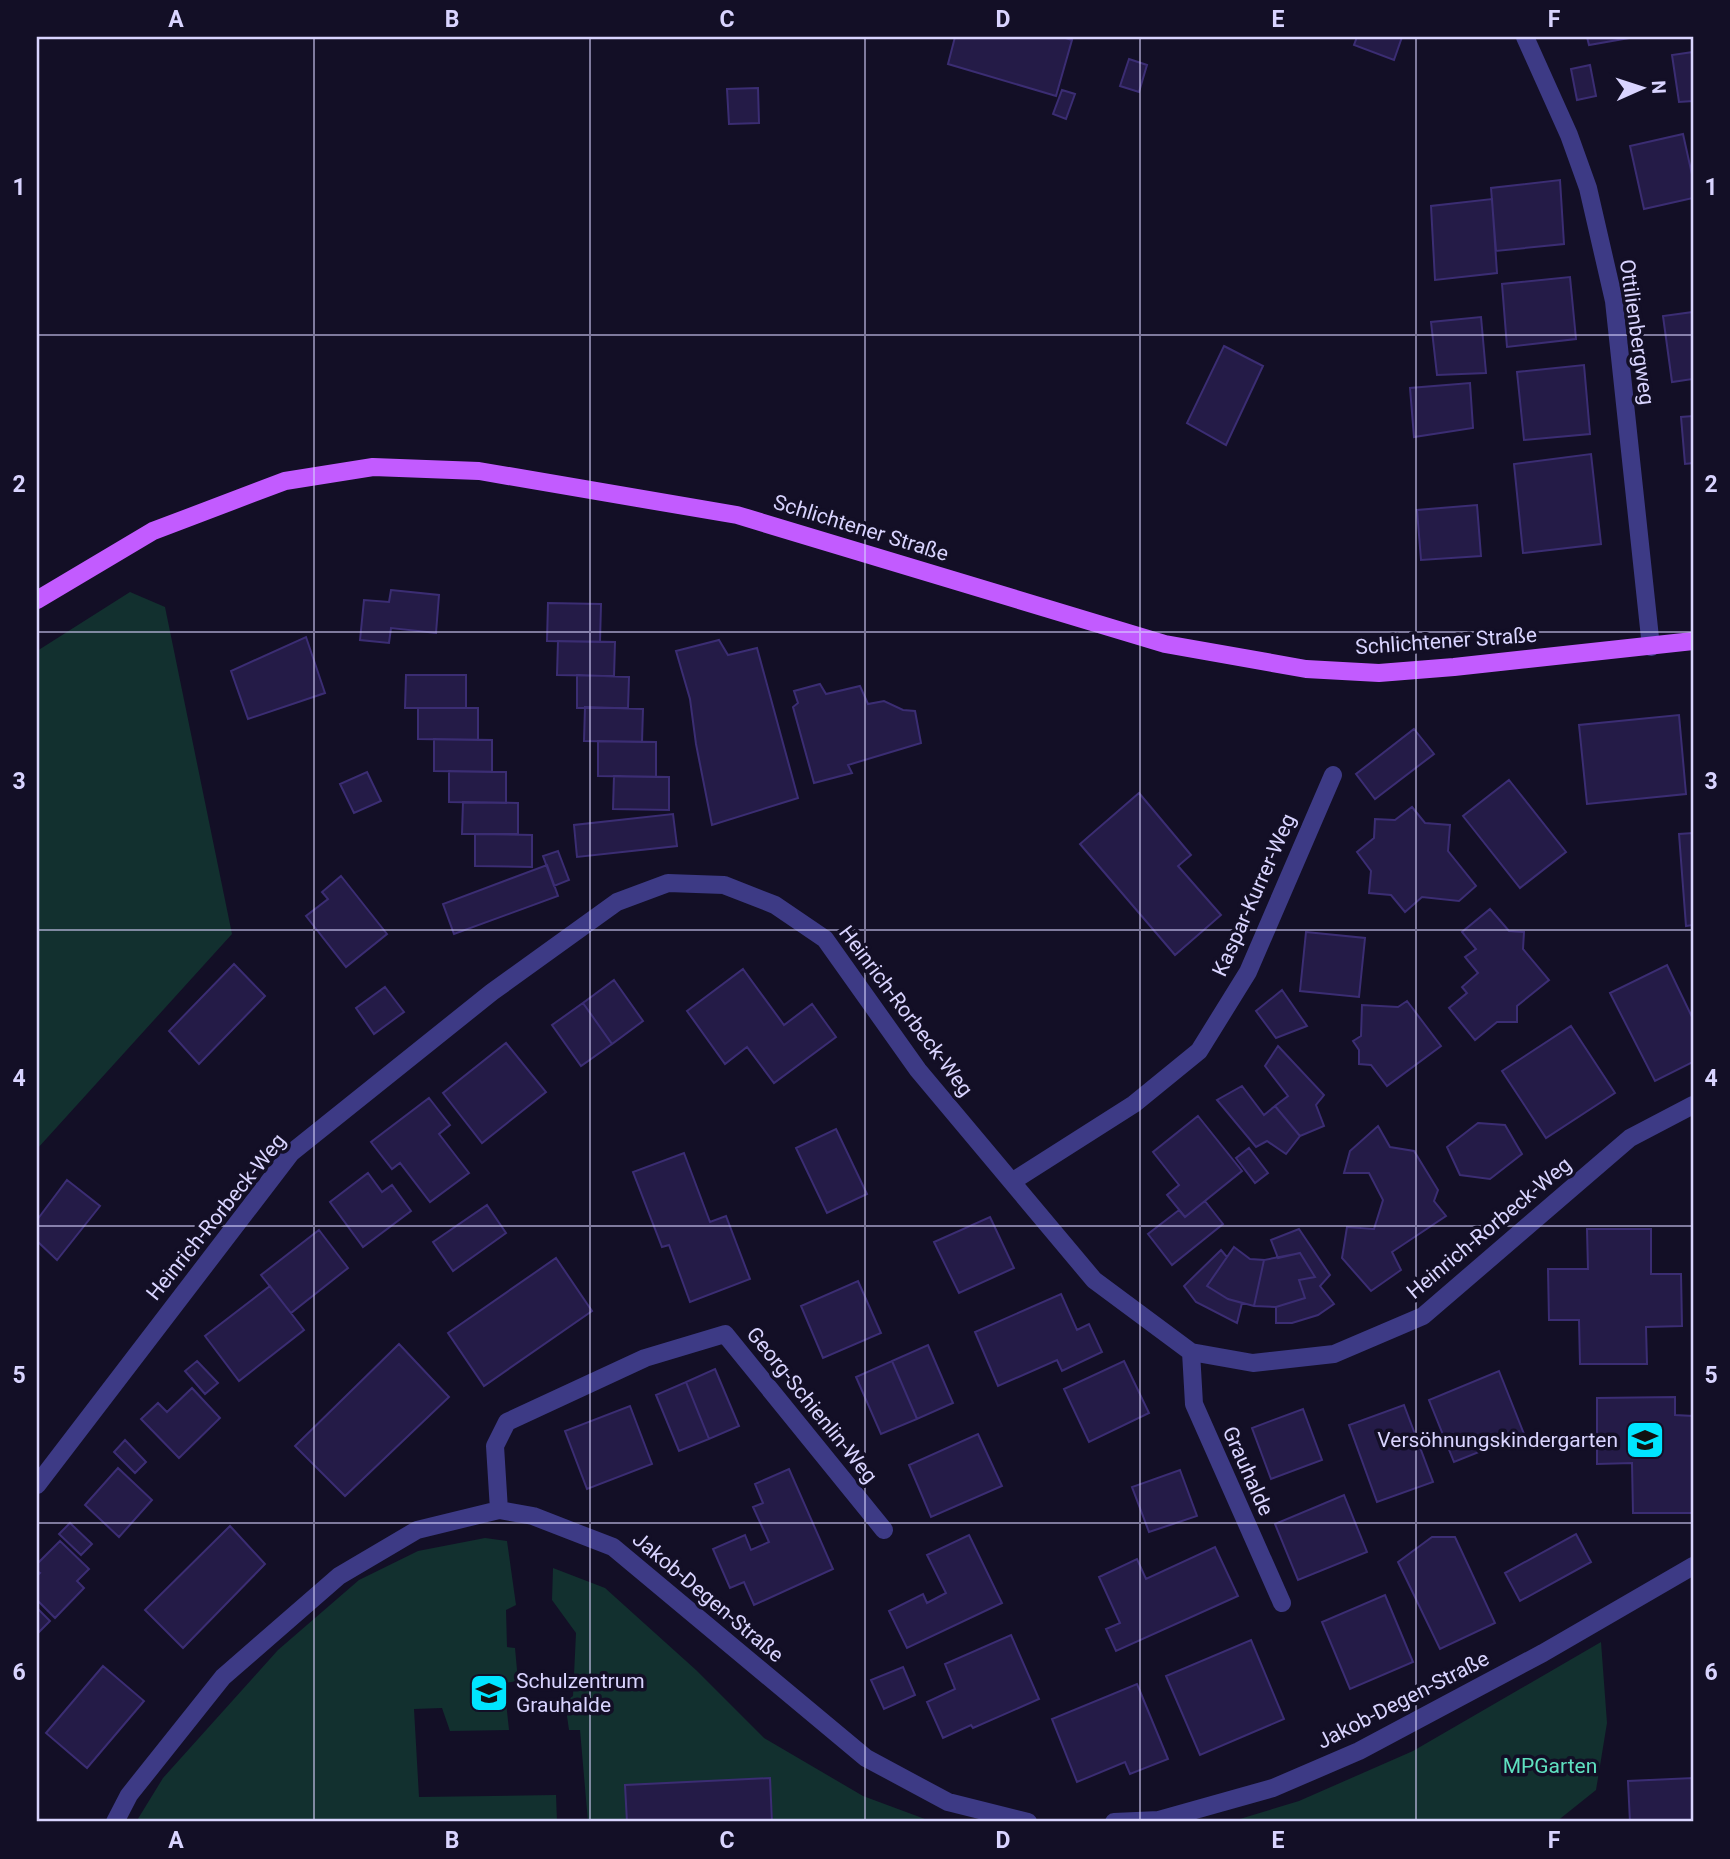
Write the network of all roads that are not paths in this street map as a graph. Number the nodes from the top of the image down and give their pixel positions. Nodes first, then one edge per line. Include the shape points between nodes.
1 (1525, 37) edge
2 (37, 600) edge
3 (1693, 641) edge
4 (1651, 647) junction
5 (1333, 775) dead end
6 (1693, 1105) edge
7 (1013, 1181) junction
8 (1191, 1352) junction
9 (37, 1485) edge
10 (499, 1510) junction
11 (884, 1530) dead end
12 (1693, 1566) edge
13 (1282, 1603) dead end
14 (115, 1822) edge
15 (1028, 1822) edge
16 (1114, 1822) edge

1 - 4 street, Ottilienbergweg via 1588,188 1614,301
2 - 4 main road, Schlichtener Straße via 153,531 273,485 386,467 479,471 737,515 1165,644 1306,668 1379,673
3 - 4 main road, Schlichtener Straße
5 - 7 street, Kaspar-Kurrer-Weg via 1248,971 1199,1051 1135,1104
6 - 8 street, Heinrich-Rorbeck-Weg via 1630,1138 1423,1317 1334,1354 1253,1363
7 - 8 street, Heinrich-Rorbeck-Weg via 1094,1280
7 - 9 street, Heinrich-Rorbeck-Weg via 918,1070 825,939 775,905 723,885 668,883 617,902 492,992 291,1153
8 - 13 street, Grauhalde via 1194,1404
10 - 11 street, Georg-Schienlin-Weg via 495,1446 507,1422 645,1358 725,1335
10 - 14 street, Jakob-Degen-Straße via 417,1530 339,1576 223,1677 129,1794
10 - 15 street, Jakob-Degen-Straße via 533,1516 613,1547 866,1758 948,1802
12 - 16 street, Jakob-Degen-Straße via 1359,1751 1273,1788 1159,1820

